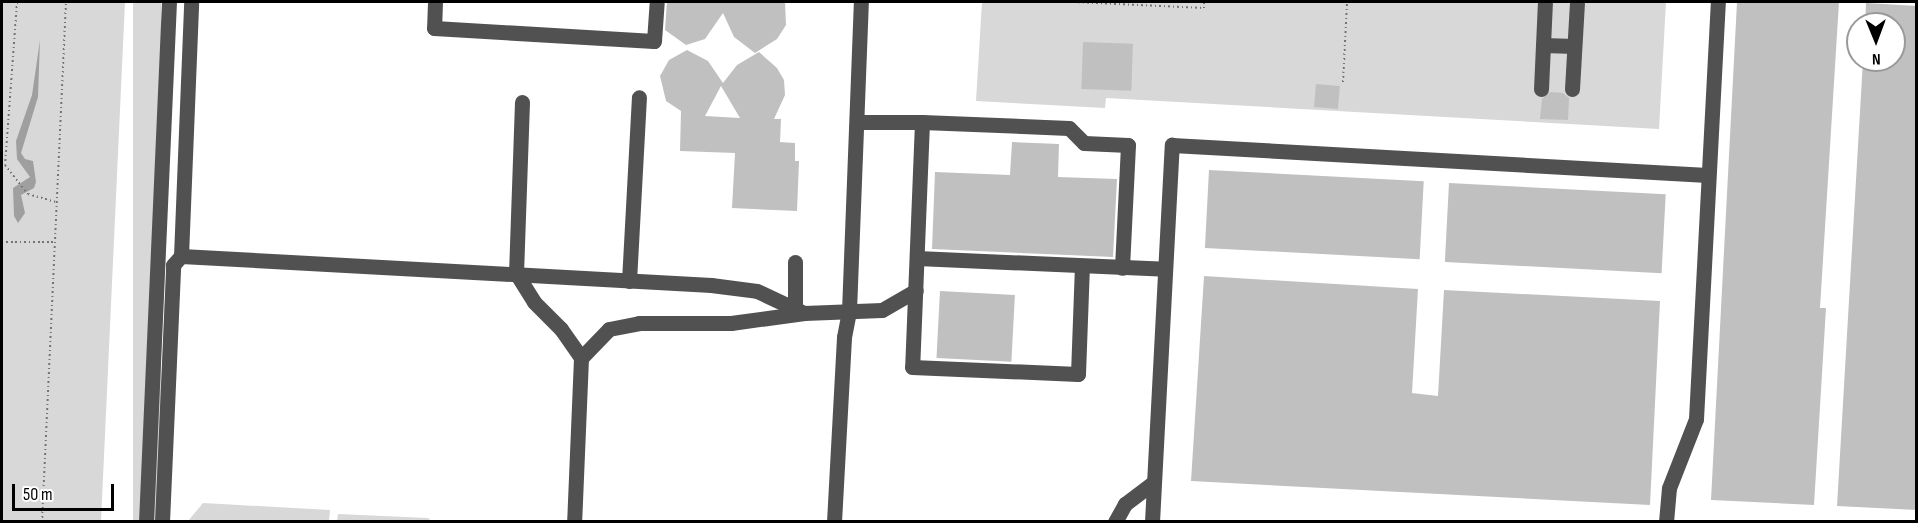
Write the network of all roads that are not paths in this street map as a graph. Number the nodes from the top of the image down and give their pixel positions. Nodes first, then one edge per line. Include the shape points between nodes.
1 (169, 2) edge
2 (191, 2) edge
3 (435, 2) edge
4 (657, 2) edge
5 (861, 2) edge
6 (1545, 2) edge
7 (1577, 2) edge
8 (1718, 2) edge
9 (1543, 45) junction
10 (1574, 46) junction
11 (1541, 88) dead end
12 (1572, 89) dead end
13 (639, 97) dead end
14 (522, 102) dead end
15 (857, 122) junction
16 (922, 122) junction
17 (1707, 175) junction
18 (181, 256) junction
19 (917, 258) junction
20 (795, 262) dead end
21 (1082, 266) junction
22 (1122, 268) junction
23 (1165, 269) junction
24 (516, 273) junction
25 (629, 280) junction
26 (916, 290) junction
27 (800, 310) junction
28 (849, 311) junction
29 (581, 358) junction
30 (1154, 482) junction
31 (146, 522) edge
32 (162, 522) edge
33 (574, 522) edge
34 (834, 522) edge
35 (1115, 522) edge
36 (1152, 522) edge
37 (1666, 522) edge

1 - 31 lane
2 - 18 lane
3 - 4 lane via 434,28 654,41
5 - 15 lane
6 - 9 lane
7 - 10 lane
8 - 17 lane
9 - 10 lane
9 - 11 lane
10 - 12 lane
13 - 25 lane
14 - 24 lane
15 - 16 lane
15 - 28 lane
16 - 19 lane
16 - 22 lane via 1069,128 1084,143 1128,145
17 - 23 lane via 1172,145
17 - 37 lane via 1696,419 1669,488
18 - 24 lane
18 - 32 lane via 173,265
19 - 21 lane
19 - 26 lane
20 - 27 lane
21 - 22 lane
21 - 26 lane via 1078,374 912,367
22 - 23 lane
23 - 30 lane
24 - 25 lane
24 - 29 lane via 534,302 561,329
25 - 27 lane via 757,291
26 - 28 lane via 882,310
27 - 28 lane
27 - 29 lane via 731,323 639,323 609,329
28 - 34 lane via 844,337
29 - 33 lane
30 - 35 lane via 1125,504
30 - 36 lane

